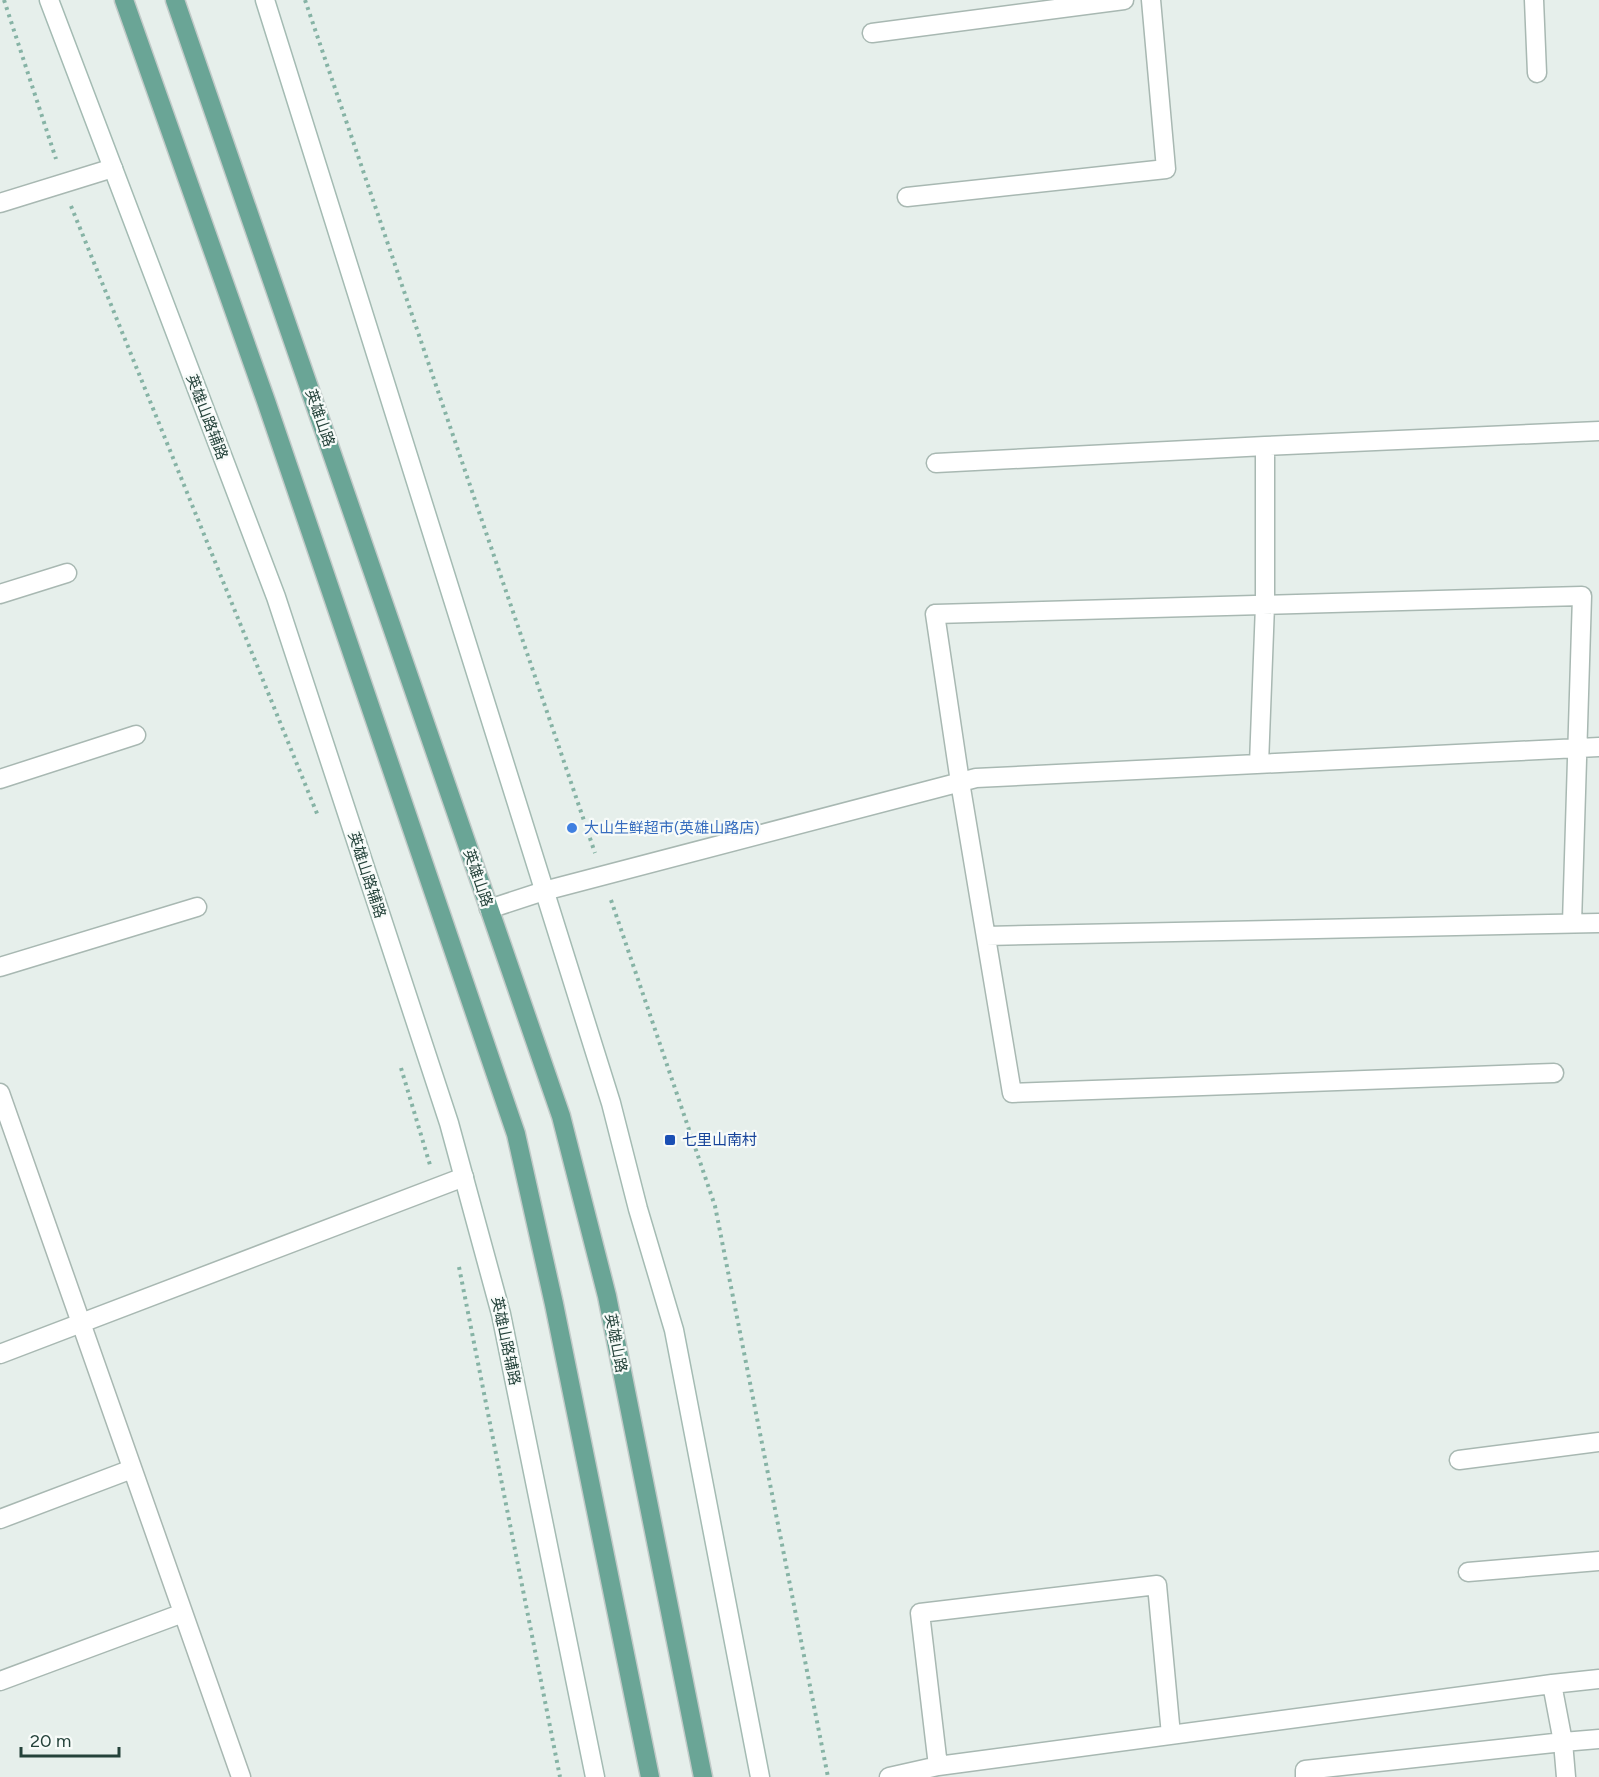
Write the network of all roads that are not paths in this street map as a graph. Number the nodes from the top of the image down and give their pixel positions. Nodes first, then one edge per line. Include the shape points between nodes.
1 (49, 0) edge
2 (124, 0) edge
3 (175, 0) edge
4 (265, 0) edge
5 (1124, 0) edge
6 (1151, 0) edge
7 (1534, 0) edge
8 (872, 33) dead end
9 (1537, 73) dead end
10 (113, 168) junction
11 (908, 197) dead end
12 (0, 203) edge
13 (1599, 431) edge
14 (1265, 446) junction
15 (936, 463) dead end
16 (67, 573) dead end
17 (0, 594) edge
18 (1265, 605) junction
19 (136, 735) dead end
20 (1599, 747) edge
21 (1577, 748) junction
22 (1259, 764) junction
23 (0, 779) edge
24 (960, 782) junction
25 (544, 891) junction
26 (197, 907) dead end
27 (489, 909) junction
28 (1572, 923) junction
29 (1599, 923) edge
30 (986, 936) junction
31 (0, 967) edge
32 (1554, 1073) dead end
33 (0, 1093) edge
34 (464, 1177) junction
35 (81, 1324) junction
36 (0, 1353) edge
37 (1599, 1442) edge
38 (1459, 1460) dead end
39 (132, 1468) junction
40 (0, 1519) edge
41 (1599, 1562) edge
42 (1468, 1572) dead end
43 (183, 1612) junction
44 (1599, 1679) edge
45 (0, 1681) edge
46 (1552, 1684) junction
47 (1172, 1735) junction
48 (1599, 1739) edge
49 (1563, 1742) junction
50 (938, 1766) junction
51 (236, 1776) edge
52 (595, 1777) edge
53 (650, 1777) edge
54 (703, 1777) edge
55 (760, 1777) edge
56 (889, 1777) edge
57 (1305, 1777) edge
58 (1566, 1777) edge

1 - 10 street, 英雄山路辅路
2 - 53 main road via 262,390 516,1134
3 - 27 main road, 英雄山路
4 - 25 street
5 - 8 street
6 - 11 street via 1166,169
7 - 9 street
10 - 12 street
10 - 34 street, 英雄山路辅路 via 276,597
13 - 14 street
14 - 15 street
14 - 18 street
16 - 17 street
18 - 21 street via 1582,596
18 - 22 street
18 - 24 street via 935,614
19 - 23 street
20 - 21 street
21 - 22 street
21 - 28 street
22 - 24 street via 976,778
24 - 25 street
24 - 30 street
25 - 27 street
25 - 55 street via 611,1103 674,1330
26 - 31 street
27 - 54 main road, 英雄山路 via 561,1116 607,1296
28 - 29 street
28 - 30 street
30 - 32 street via 1012,1093
33 - 35 street
34 - 35 street
34 - 52 street, 英雄山路辅路 via 501,1314
35 - 36 street
35 - 39 street
37 - 38 street
39 - 40 street
39 - 43 street
41 - 42 street
43 - 45 street
43 - 51 street
44 - 46 street
46 - 47 street
46 - 49 street
47 - 50 street
47 - 50 street via 1157,1585 920,1613
48 - 49 street
49 - 57 street via 1305,1770
49 - 58 street
50 - 56 street

